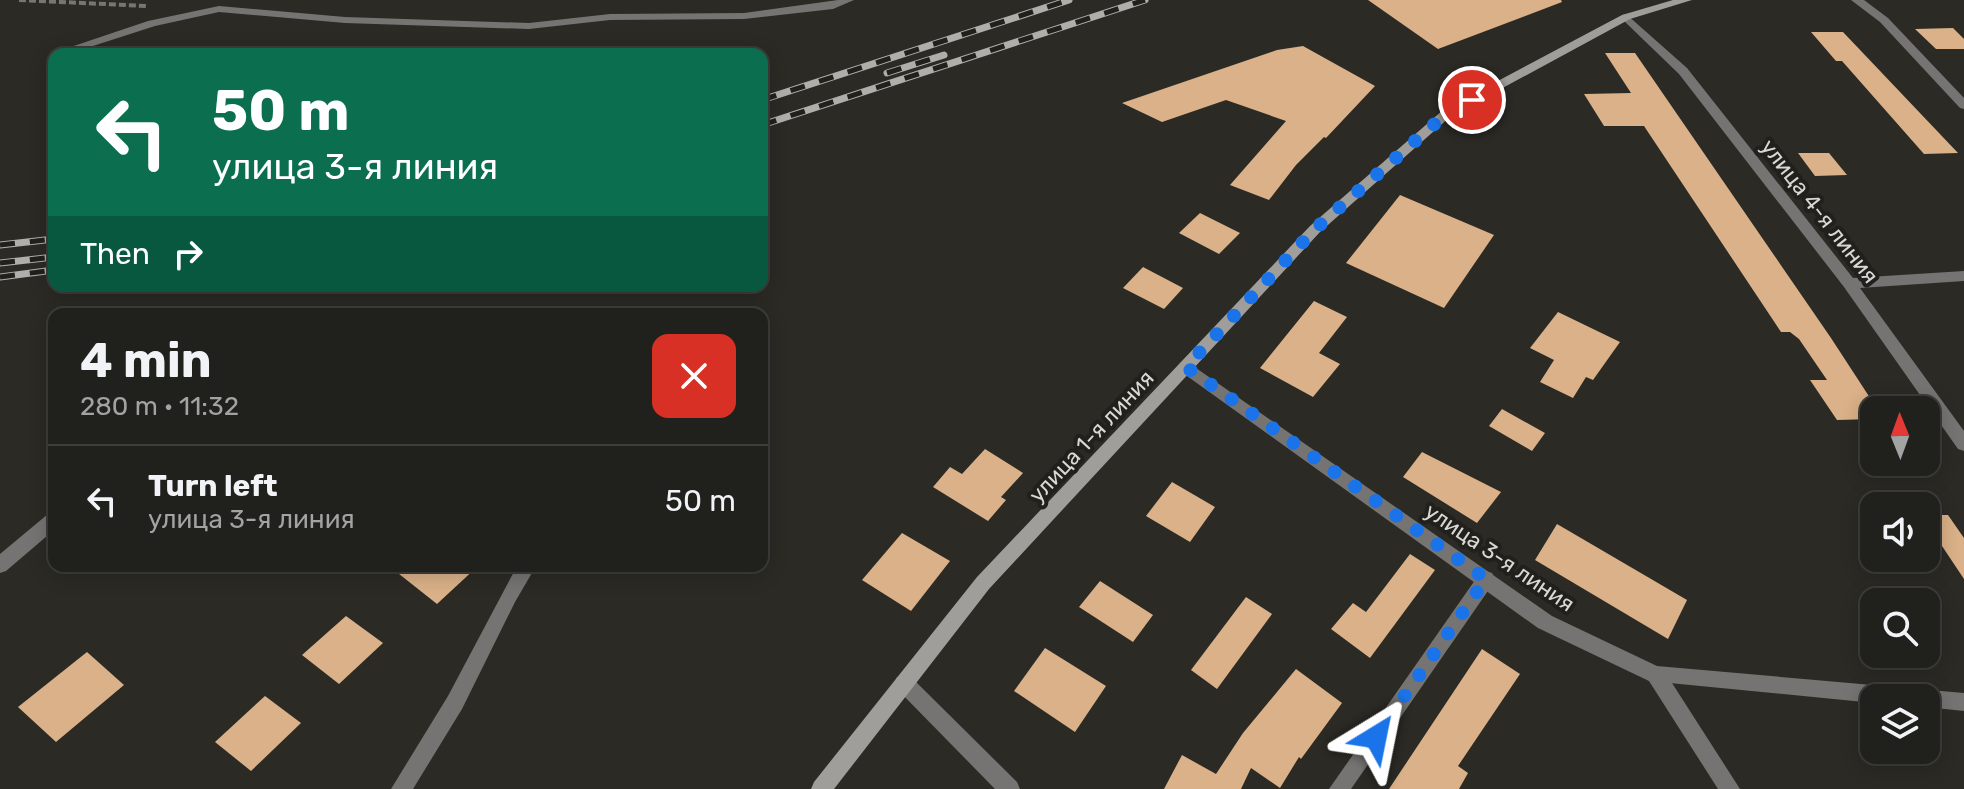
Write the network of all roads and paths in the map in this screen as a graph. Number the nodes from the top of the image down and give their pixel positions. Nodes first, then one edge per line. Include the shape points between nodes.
1 (19, 0) edge
2 (848, 0) edge
3 (1686, 0) edge
4 (1857, 0) edge
5 (158, 6) dead end
6 (1626, 17) junction
7 (75, 48) edge
8 (1964, 105) edge
9 (1964, 276) edge
10 (1849, 283) junction
11 (1186, 367) junction
12 (1964, 444) edge
13 (48, 524) edge
14 (0, 565) edge
15 (523, 572) edge
16 (1486, 579) junction
17 (1656, 675) junction
18 (904, 683) junction
19 (1860, 693) edge
20 (1940, 700) edge
21 (1964, 702) edge
22 (401, 789) edge
23 (821, 789) edge
24 (1010, 789) edge
25 (1339, 789) edge
26 (1730, 789) edge

1 - 5 path
2 - 7 street via 744,16 610,17 529,26 345,20 219,9
3 - 6 street, улица 1-я линия
4 - 8 street via 1884,20
6 - 10 street, улица 4-я линия via 1683,71
6 - 11 street, улица 1-я линия via 1447,113 1315,229
9 - 10 street
10 - 12 street, улица 4-я линия
11 - 16 street, улица 3-я линия
11 - 18 street, улица 1-я линия via 983,583
13 - 14 street
15 - 22 street
16 - 17 street, улица 3-я линия via 1545,622
16 - 25 street
17 - 19 street, улица 3-я линия
17 - 26 street
18 - 23 street, улица 1-я линия
18 - 24 street
20 - 21 street, улица 3-я линия

